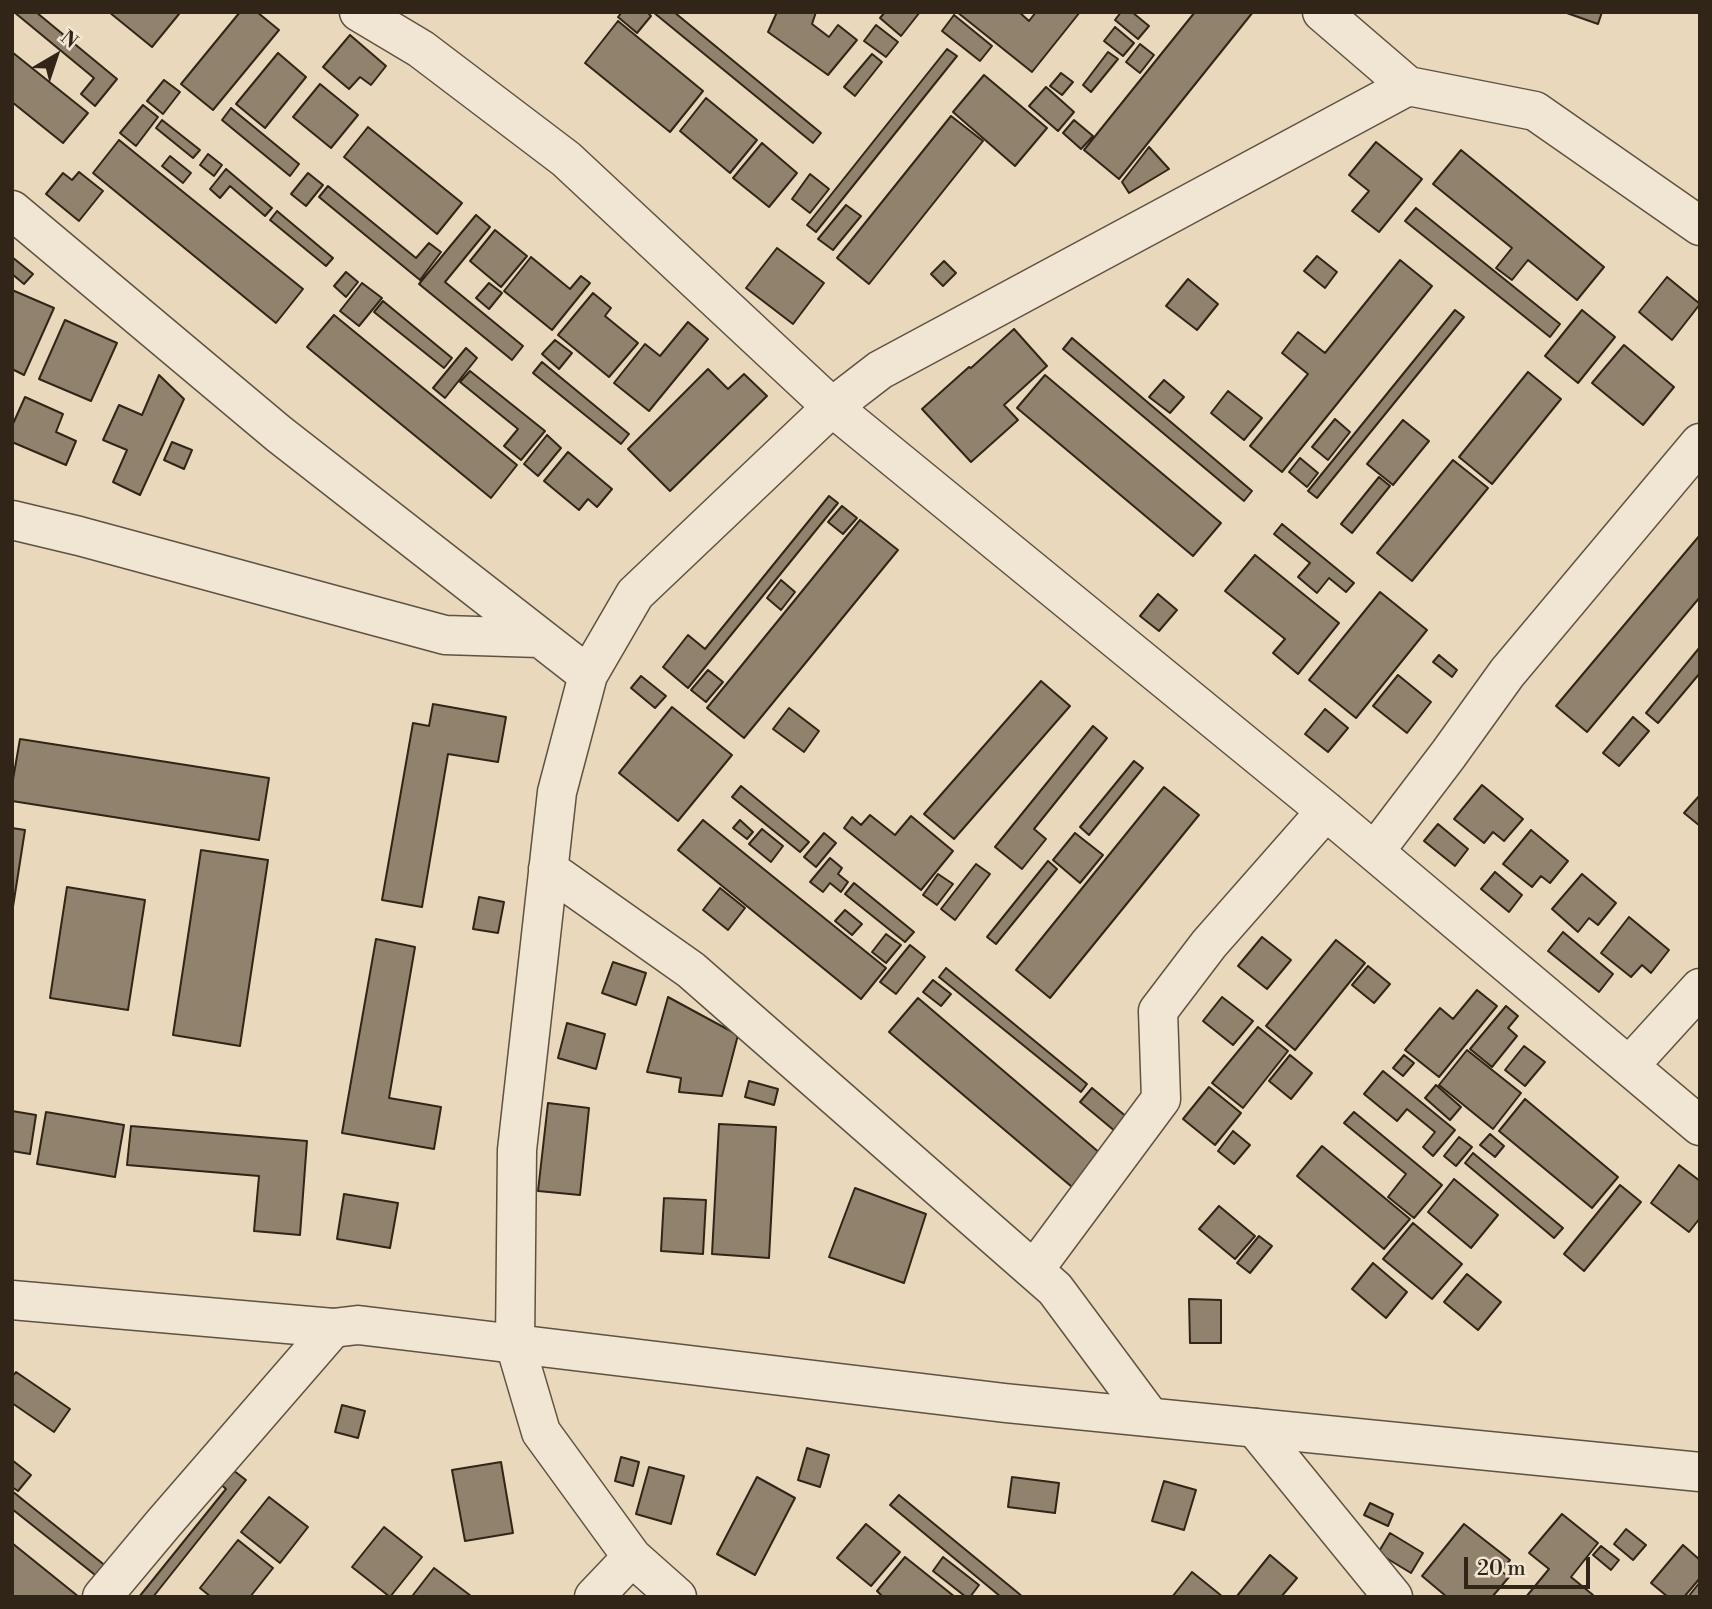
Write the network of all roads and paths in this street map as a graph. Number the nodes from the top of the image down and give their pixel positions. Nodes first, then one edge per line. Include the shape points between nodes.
1 (359, 12) edge
2 (1322, 12) edge
3 (1408, 86) junction
4 (12, 210) edge
5 (1700, 226) edge
6 (832, 407) junction
7 (1700, 443) edge
8 (12, 520) edge
9 (539, 638) junction
10 (588, 676) junction
11 (1326, 811) junction
12 (1375, 851) junction
13 (548, 869) junction
14 (1700, 988) edge
15 (1629, 1066) junction
16 (1700, 1126) edge
17 (1034, 1270) junction
18 (12, 1300) edge
19 (332, 1328) junction
20 (515, 1344) junction
21 (1150, 1417) junction
22 (1255, 1428) junction
23 (1700, 1472) edge
24 (632, 1557) junction
25 (102, 1597) edge
26 (594, 1597) edge
27 (677, 1597) edge
28 (1393, 1597) edge

1 - 6 street via 421,50 566,159
2 - 3 street
3 - 5 street via 1535,111
3 - 6 street via 880,370
4 - 9 street via 279,434
6 - 10 street via 635,594
6 - 11 street
7 - 12 street via 1507,673
8 - 9 street via 445,635
9 - 10 street
10 - 13 street via 557,792
11 - 12 street
11 - 17 street via 1209,944 1158,1011 1161,1099
12 - 15 street
13 - 17 street via 691,971
13 - 20 street via 517,1150
14 - 15 street
15 - 16 street
17 - 21 street via 1055,1289
18 - 19 street
19 - 20 street via 358,1325
19 - 25 street
20 - 21 street
20 - 24 street via 541,1432
21 - 22 street
22 - 23 street
22 - 28 street
24 - 26 street
24 - 27 street

